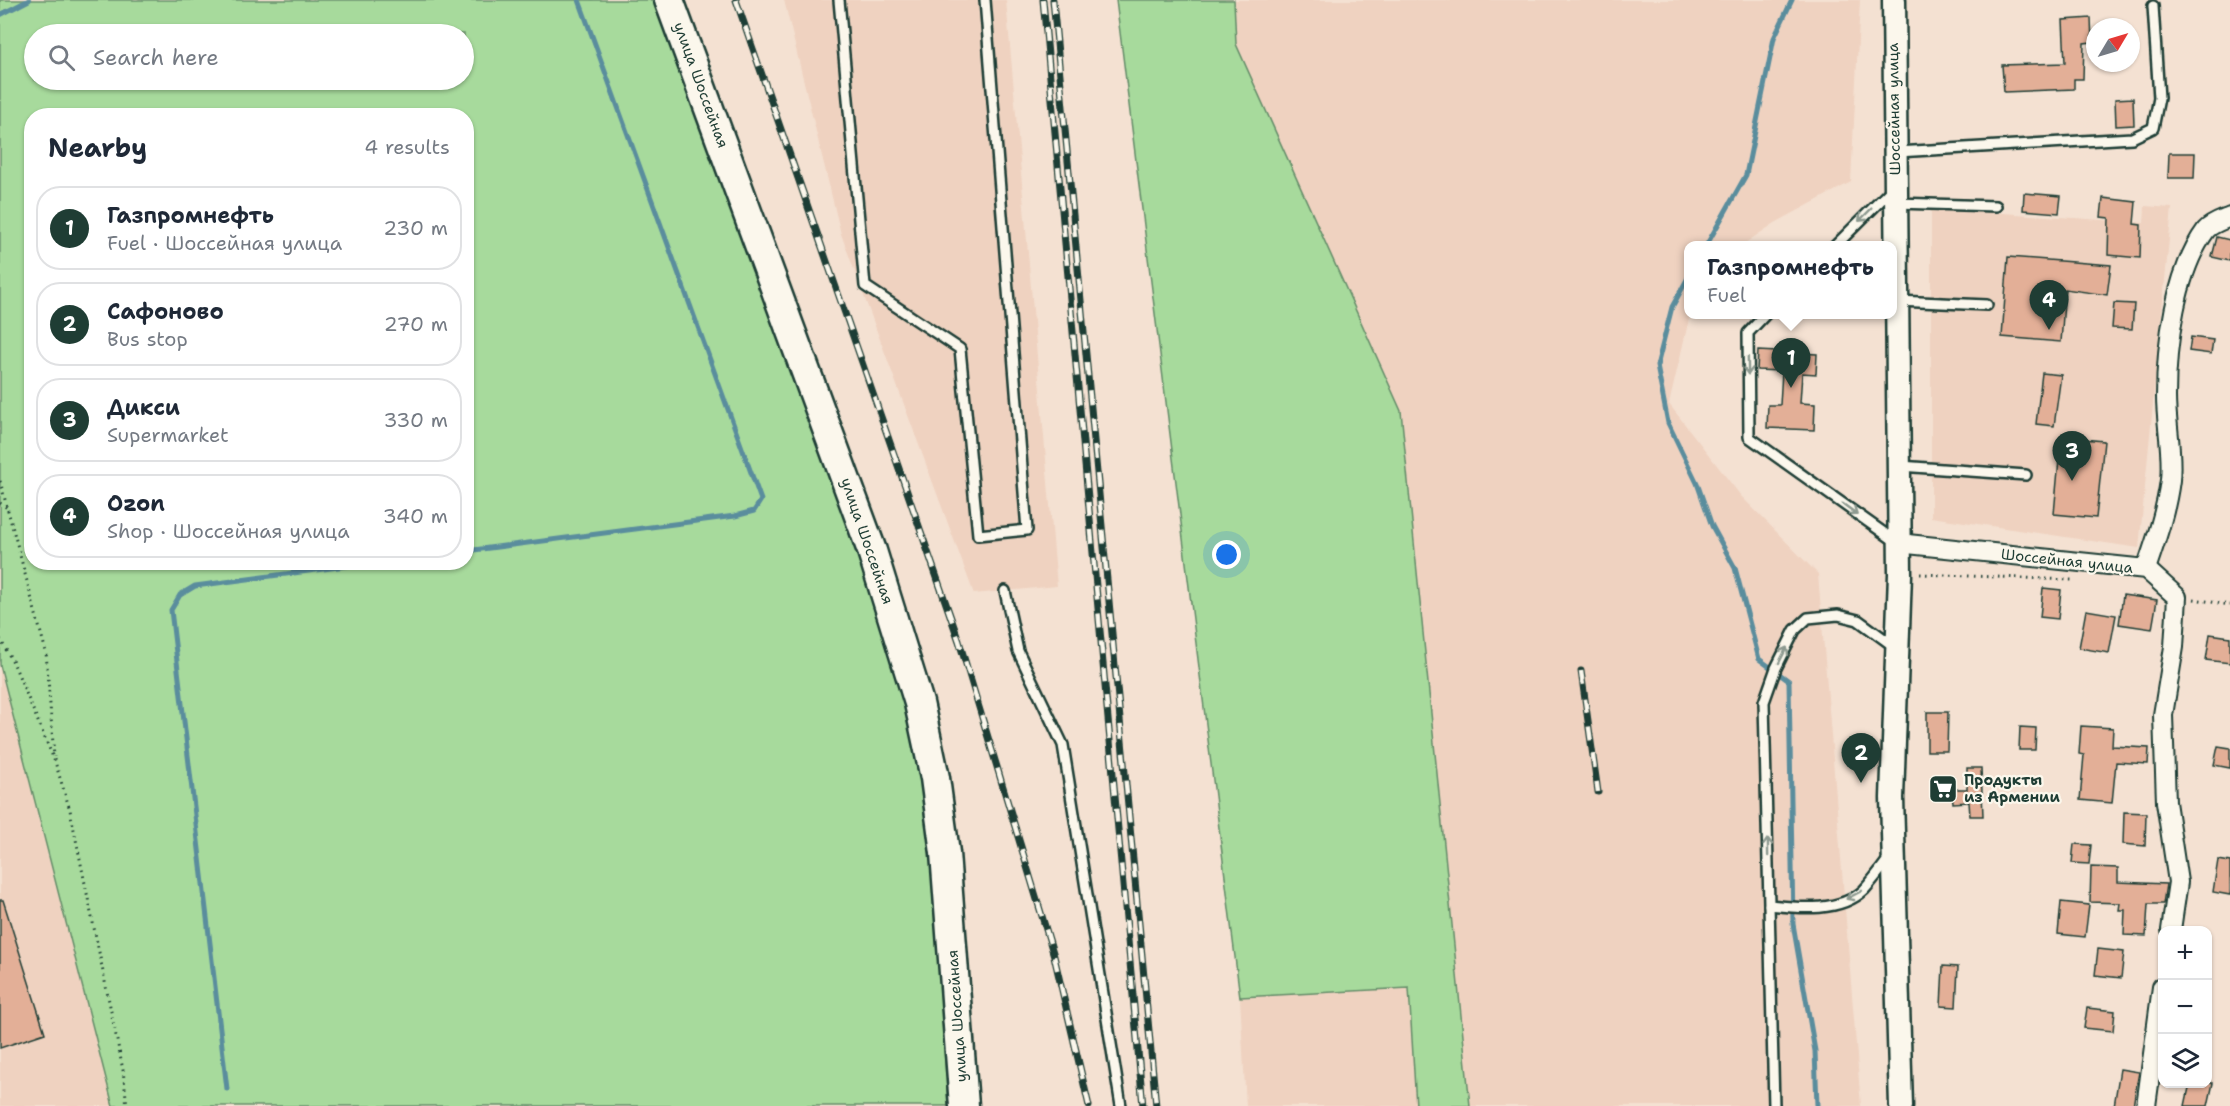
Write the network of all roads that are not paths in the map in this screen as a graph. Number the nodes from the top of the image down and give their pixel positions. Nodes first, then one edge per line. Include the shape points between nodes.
1 (669, 0) edge
2 (839, 0) edge
3 (985, 0) edge
4 (1894, 0) edge
5 (2153, 6) dead end
6 (1895, 152) junction
7 (1895, 194) junction
8 (1996, 206) dead end
9 (2230, 217) edge
10 (1841, 241) edge
11 (1896, 241) edge
12 (1897, 302) joint
13 (1986, 304) dead end
14 (1762, 319) edge
15 (1900, 466) junction
16 (2026, 475) dead end
17 (1898, 543) junction
18 (2146, 569) junction
19 (1005, 591) dead end
20 (1897, 649) junction
21 (1894, 853) junction
22 (1769, 905) junction
23 (2172, 926) edge
24 (2158, 1020) edge
25 (964, 1106) edge
26 (1121, 1106) edge
27 (1774, 1106) edge
28 (1901, 1106) edge
29 (2145, 1106) edge

1 - 25 main road, улица Шоссейная via 872,551 919,703 945,853
2 - 3 lane via 865,286 960,349 978,535 1027,530
4 - 6 street, Шоссейная улица
5 - 6 lane via 2159,98 2152,128 2132,138
6 - 7 street, Шоссейная улица
7 - 8 lane
7 -> 10 lane
7 - 11 street, Шоссейная улица
9 - 18 street via 2207,228 2189,262 2179,295 2168,346 2170,478 2160,530
12 - 13 lane
12 - 15 street, Шоссейная улица
14 -> 17 lane via 1748,333 1749,437
15 - 16 lane
15 - 17 street, Шоссейная улица
17 - 18 street, Шоссейная улица
17 - 20 street, Шоссейная улица
18 - 23 street, Шоссейная улица via 2177,597 2163,715 2166,802 2178,882
19 - 26 lane via 1018,651 1063,745
20 - 21 street, Шоссейная улица
22 -> 20 lane via 1764,702 1776,668 1795,630 1808,618 1838,615 1858,620
21 -> 22 lane via 1862,892 1833,906 1809,909
21 - 28 street, Шоссейная улица
22 - 27 lane
24 - 29 street

